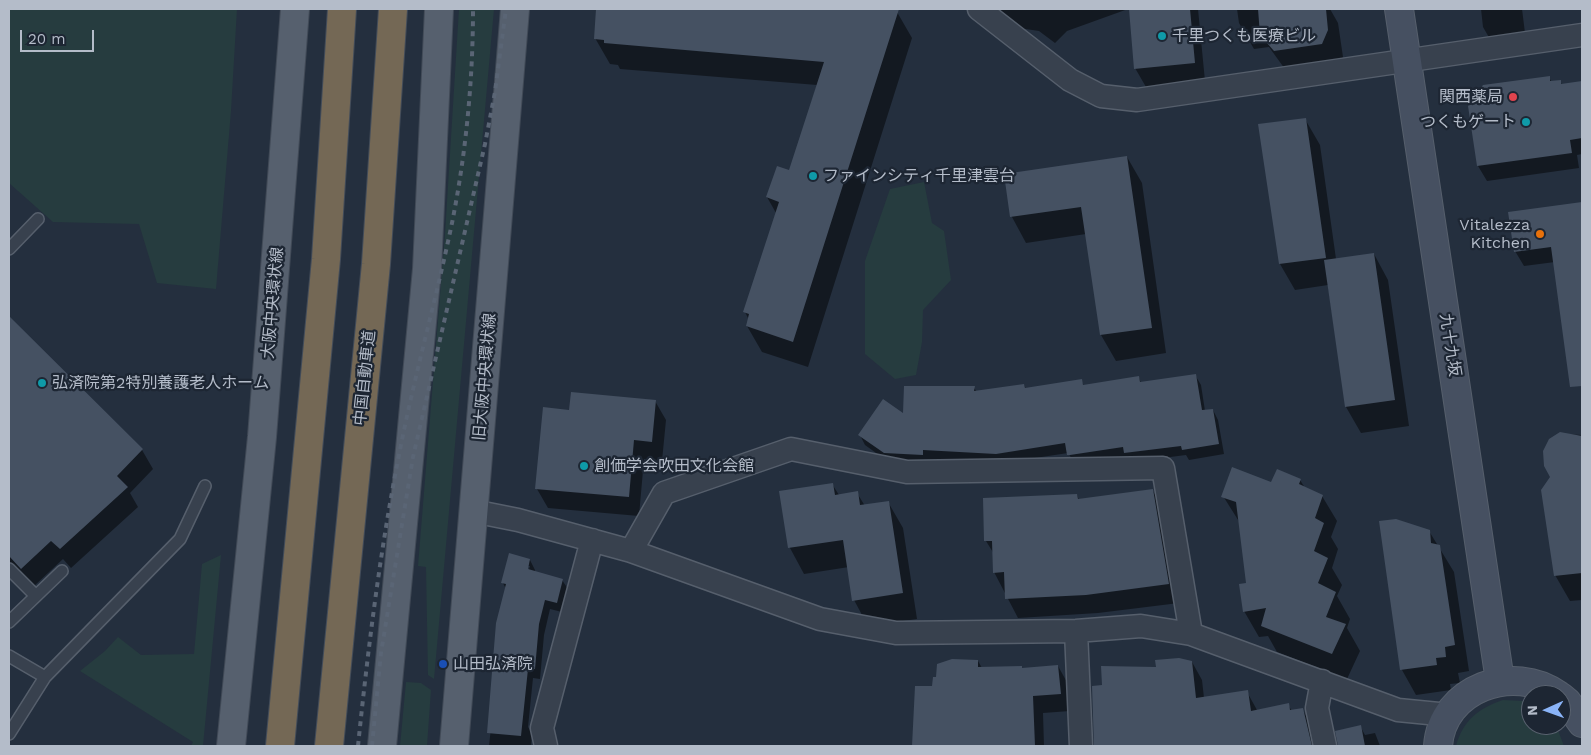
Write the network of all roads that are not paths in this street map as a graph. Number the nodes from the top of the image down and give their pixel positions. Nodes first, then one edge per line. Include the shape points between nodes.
1 (295, 9) edge
2 (342, 9) edge
3 (393, 9) edge
4 (438, 9) edge
5 (515, 9) edge
6 (979, 9) edge
7 (1399, 9) edge
8 (1582, 34) edge
9 (1406, 61) junction
10 (38, 220) dead end
11 (9, 248) edge
12 (205, 486) dead end
13 (474, 511) junction
14 (592, 540) junction
15 (631, 550) junction
16 (9, 569) edge
17 (62, 571) dead end
18 (36, 596) junction
19 (9, 622) edge
20 (1076, 631) junction
21 (1191, 634) junction
22 (9, 656) edge
23 (45, 677) junction
24 (1322, 681) junction
25 (1500, 681) junction
26 (1541, 685) edge
27 (1571, 708) edge
28 (1448, 715) junction
29 (1582, 723) edge
30 (9, 734) edge
31 (231, 746) edge
32 (280, 746) edge
33 (329, 746) edge
34 (382, 746) edge
35 (454, 746) edge
36 (546, 746) edge
37 (1081, 746) edge
38 (1325, 746) edge
39 (1438, 746) edge

1 - 31 main road, 大阪中央環状線 via 264,407
2 - 32 highway via 326,259
3 - 33 highway, 中国自動車道 via 376,264
4 - 34 main road via 427,269
5 - 13 main road, 旧大阪中央環状線
6 - 9 street via 1070,80 1101,96 1137,100
7 - 9 street, 九十九坂
8 - 9 street
9 - 25 street, 九十九坂
10 - 11 lane
12 - 23 lane via 180,539
13 - 14 street
13 - 35 main road, 旧大阪中央環状線
14 - 15 street
14 - 36 street via 542,728
15 - 20 street via 820,619 896,634
15 - 21 street via 664,493 791,449 907,472 1163,468
16 - 18 lane
17 - 18 lane
18 - 19 lane
20 - 21 street via 1140,626
20 - 37 street
21 - 24 street
22 - 23 lane
23 - 30 lane
24 - 28 street via 1398,710
24 - 38 street via 1316,708
25 - 26 street via 1524,680
25 - 28 street via 1474,691
27 - 29 street
28 - 39 street

